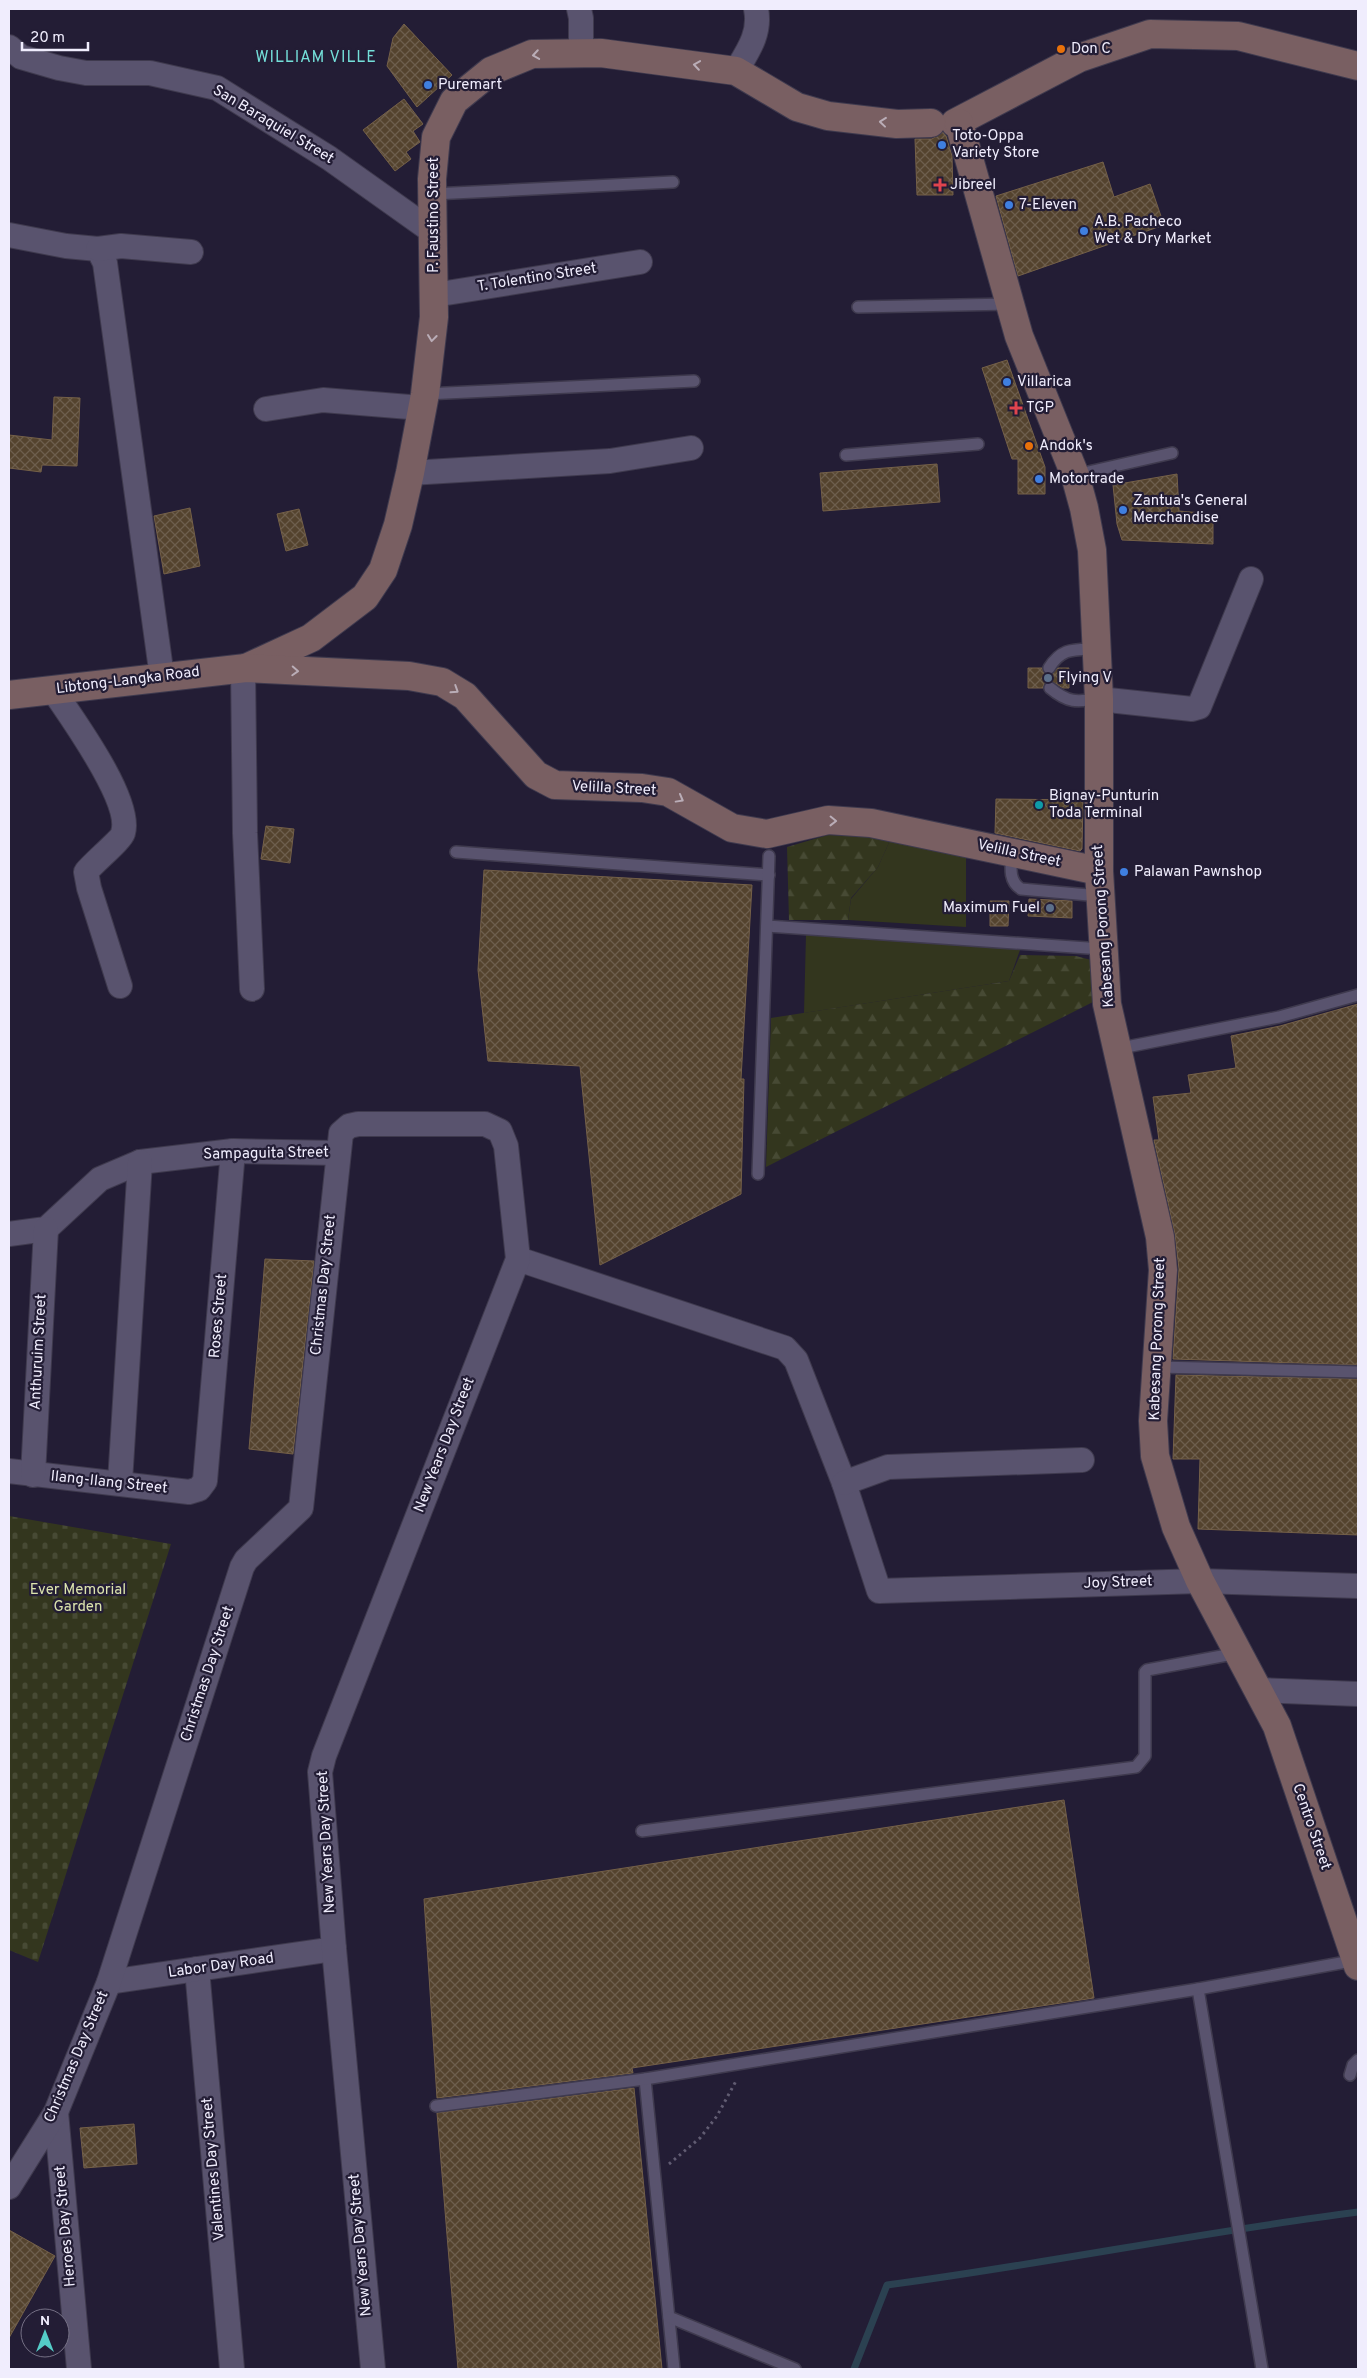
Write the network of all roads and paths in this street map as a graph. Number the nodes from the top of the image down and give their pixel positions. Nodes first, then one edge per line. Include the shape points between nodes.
1 (579, 9) edge
2 (756, 9) edge
3 (9, 47) edge
4 (580, 52) junction
5 (1358, 66) edge
6 (736, 71) junction
7 (949, 123) junction
8 (673, 182) dead end
9 (433, 194) junction
10 (433, 232) junction
11 (9, 235) edge
12 (98, 250) junction
13 (191, 252) dead end
14 (640, 262) dead end
15 (434, 295) junction
16 (1010, 304) junction
17 (858, 307) dead end
18 (694, 381) dead end
19 (424, 401) junction
20 (266, 409) dead end
21 (978, 444) dead end
22 (691, 448) dead end
23 (1172, 453) dead end
24 (846, 455) dead end
25 (410, 473) junction
26 (1075, 475) junction
27 (1251, 580) dead end
28 (1097, 649) junction
29 (245, 668) junction
30 (1049, 668) dead end
31 (162, 677) junction
32 (1050, 688) dead end
33 (52, 690) junction
34 (9, 695) edge
35 (1099, 699) junction
36 (456, 852) dead end
37 (769, 856) dead end
38 (769, 874) junction
39 (1082, 881) junction
40 (767, 926) junction
41 (1102, 949) junction
42 (120, 986) dead end
43 (252, 989) dead end
44 (1358, 995) edge
45 (1116, 1049) junction
46 (232, 1151) junction
47 (338, 1153) junction
48 (140, 1162) junction
49 (758, 1174) dead end
50 (46, 1229) junction
51 (9, 1234) edge
52 (518, 1259) junction
53 (1158, 1367) junction
54 (1358, 1372) edge
55 (1082, 1460) dead end
56 (9, 1471) edge
57 (33, 1475) junction
58 (205, 1481) joint
59 (120, 1482) junction
60 (844, 1483) junction
61 (1200, 1581) junction
62 (1358, 1586) edge
63 (1239, 1653) junction
64 (1259, 1690) junction
65 (1358, 1694) edge
66 (642, 1831) dead end
67 (334, 1949) junction
68 (1358, 1962) edge
69 (197, 1969) junction
70 (109, 1982) junction
71 (1198, 1990) junction
72 (1358, 2060) edge
73 (746, 2063) junction
74 (1350, 2075) dead end
75 (645, 2079) junction
76 (436, 2106) dead end
77 (56, 2112) junction
78 (655, 2176) junction
79 (9, 2187) edge
80 (669, 2317) junction
81 (76, 2344) junction
82 (61, 2369) edge
83 (79, 2369) edge
84 (232, 2369) edge
85 (373, 2369) edge
86 (674, 2369) edge
87 (794, 2369) edge
88 (1262, 2369) edge

1 - 4 street
2 - 6 street via 754,40
3 - 10 street, San Baraquiel Street via 21,57 59,68 86,73 150,73 217,88 329,158
6 -> 4 main road, P. Faustino Street
4 -> 9 main road, P. Faustino Street via 532,54 491,71 454,101 436,137
5 - 7 main road via 1238,36 1150,34 1079,58
7 -> 6 main road, P. Faustino Street via 897,124 828,116 797,107
7 - 16 main road, Kabesang Porong Street
8 - 9 lane
9 - 10 main road, P. Faustino Street
10 - 15 main road, P. Faustino Street
11 - 12 street
12 - 13 street via 121,246
12 - 31 street via 105,262
14 - 15 street, T. Tolentino Street
15 -> 19 main road, P. Faustino Street
16 - 17 lane
16 - 26 main road, Kabesang Porong Street via 1019,336
18 - 19 lane
19 - 20 street via 323,400
19 - 25 main road, P. Faustino Street
21 - 24 lane
22 - 25 street via 610,461
23 - 26 lane
25 - 29 main road, P. Faustino Street via 383,570 365,596 311,638
26 - 28 main road, Kabesang Porong Street via 1092,550
27 - 35 street via 1199,707 1192,709
28 - 30 lane via 1069,650 1056,657
28 - 35 main road, Kabesang Porong Street
29 - 31 main road, Libtong-Langka Road
29 -> 39 main road, Velilla Street via 409,676 442,682 465,696 536,775 555,786 642,788 668,792 732,828 767,834 828,820 871,823 1012,853
29 - 43 street via 245,834
31 - 33 main road, Libtong-Langka Road
32 - 35 lane via 1063,699 1079,702
33 - 34 main road, Libtong-Langka Road
33 - 42 street via 83,734 122,807 123,835 86,872
35 - 39 main road, Kabesang Porong Street
36 - 38 lane
37 - 38 lane
38 - 40 lane
39 - 41 main road, Kabesang Porong Street
40 - 41 lane
40 - 49 lane
41 - 45 main road, Kabesang Porong Street via 1107,1004
44 - 45 lane via 1279,1017
45 - 53 main road, Kabesang Porong Street via 1160,1237 1163,1270
46 - 47 street, Sampaguita Street
46 - 48 street, Sampaguita Street
46 - 58 street, Roses Street
47 - 52 street, Christmas Day Street via 341,1133 348,1126 358,1124 485,1124 500,1131 506,1146
47 - 70 street, Christmas Day Street via 301,1508 242,1567
48 - 50 street, Sampaguita Street via 100,1179
48 - 59 street
50 - 51 street
50 - 57 street, Anthuruim Street
52 - 60 street via 785,1348 796,1360
52 - 67 street, New Years Day Street via 324,1756 320,1772
53 - 54 lane
53 - 61 main road, Kabesang Porong Street via 1155,1456 1176,1527
55 - 60 street via 888,1467
56 - 57 street, Ilang-Ilang Street
57 - 59 street, Ilang-Ilang Street
58 - 59 street, Ilang-Ilang Street via 199,1489 189,1492
60 - 61 street, Joy Street via 879,1591
61 - 62 street, Joy Street
61 - 63 main road, Kabesang Porong Street
63 - 64 main road, Kabesang Porong Street
63 - 66 lane via 1145,1672 1145,1756 1136,1767
64 - 65 street
64 - 68 main road, Centro Street via 1277,1726
67 - 69 street, Labor Day Road
67 - 85 street, New Years Day Street
68 - 71 lane
69 - 70 street, Labor Day Road
69 - 84 street, Valentines Day Street
70 - 77 street, Christmas Day Street
71 - 73 lane
71 - 88 lane
72 - 74 lane
73 - 75 lane
73 - 78 path via 717,2116 700,2138
75 - 76 lane
75 - 78 lane
77 - 79 street, Christmas Day Street
77 - 81 street, Heroes Day Street
78 - 80 lane
80 - 86 lane
80 - 87 lane
81 - 82 street
81 - 83 street, Heroes Day Street

